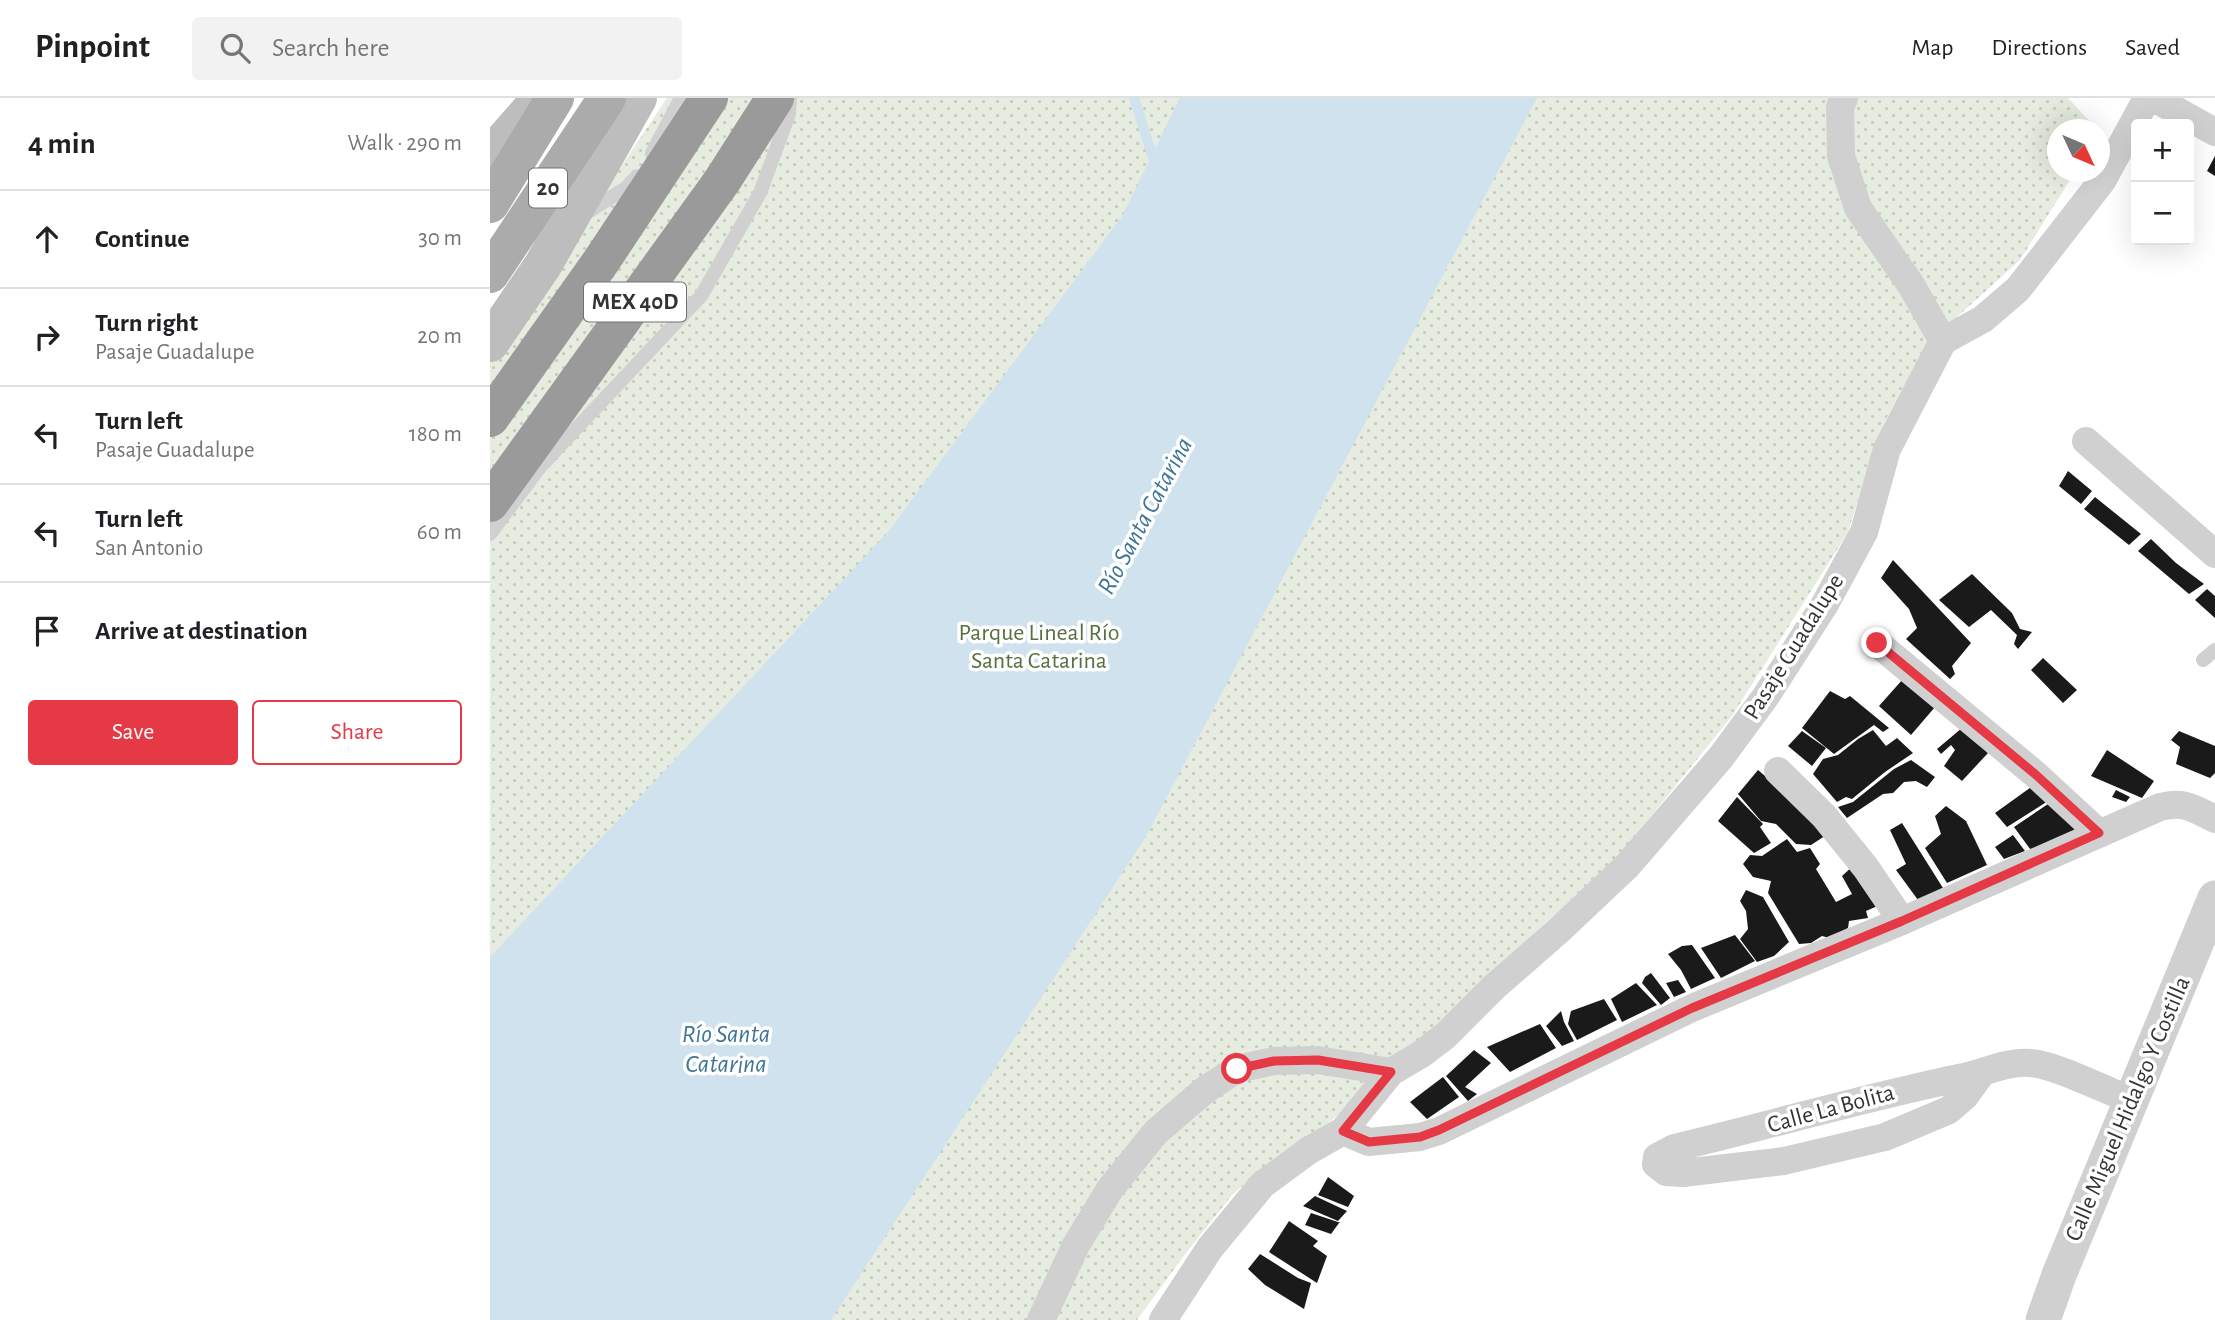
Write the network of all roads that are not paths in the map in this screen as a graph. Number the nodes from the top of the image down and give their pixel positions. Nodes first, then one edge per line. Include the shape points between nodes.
1 (541, 98) edge
2 (555, 98) edge
3 (681, 98) edge
4 (709, 98) edge
5 (775, 98) edge
6 (789, 98) edge
7 (1844, 98) edge
8 (2147, 98) edge
9 (2154, 98) edge
10 (617, 99) edge
11 (2215, 132) edge
12 (490, 156) edge
13 (490, 204) edge
14 (564, 227) junction
15 (490, 274) edge
16 (1943, 341) junction
17 (490, 343) edge
18 (490, 418) edge
19 (2086, 441) dead end
20 (490, 503) edge
21 (490, 534) edge
22 (2215, 554) edge
23 (1877, 643) dead end
24 (2215, 650) edge
25 (2203, 660) dead end
26 (1778, 771) dead end
27 (2215, 819) edge
28 (2099, 833) junction
29 (2215, 898) edge
30 (1902, 921) junction
31 (1391, 1072) junction
32 (1981, 1074) junction
33 (2130, 1100) junction
34 (1839, 1107) junction
35 (1343, 1131) junction
36 (1847, 1146) junction
37 (1041, 1320) edge
38 (1163, 1320) edge
39 (2043, 1320) edge

1 - 12 main road
2 - 13 main road, 20
3 - 14 lane via 645,166 626,188
4 - 18 highway, MEX 40D
5 - 20 highway, MEX 40D via 722,181
6 - 21 lane via 789,114 760,193 701,296 540,467
7 - 16 street via 1840,107 1841,156 1858,208
8 - 16 street via 2102,181 2018,289 1983,318
9 - 11 street
10 - 14 main road, 20
10 - 15 main road, 20
14 - 17 main road, 20
16 - 31 street, Pasaje Guadalupe via 1887,449 1864,532 1825,604 1721,757 1627,866 1445,1036
19 - 22 street
23 - 28 street
24 - 25 lane
26 - 30 street via 1824,816
27 - 28 street via 2176,803
28 - 30 street
29 - 33 street, Calle Miguel Hidalgo Y Costilla
30 - 35 street via 1692,1008 1439,1130 1420,1137 1369,1142
31 - 35 street, Pasaje Guadalupe
31 - 37 street via 1318,1060 1274,1061 1237,1069 1205,1090 1156,1132 1110,1189 1076,1245
32 - 33 street, Calle La Bolita via 2009,1064 2032,1063
32 - 34 street, Calle La Bolita
32 - 36 street via 1949,1110 1885,1137
33 - 39 street, Calle Miguel Hidalgo Y Costilla
34 - 36 street
34 - 36 street, Calle La Bolita via 1674,1148 1656,1160 1666,1172 1683,1173 1784,1161
35 - 38 street, Pasaje Guadalupe via 1262,1185 1210,1248

